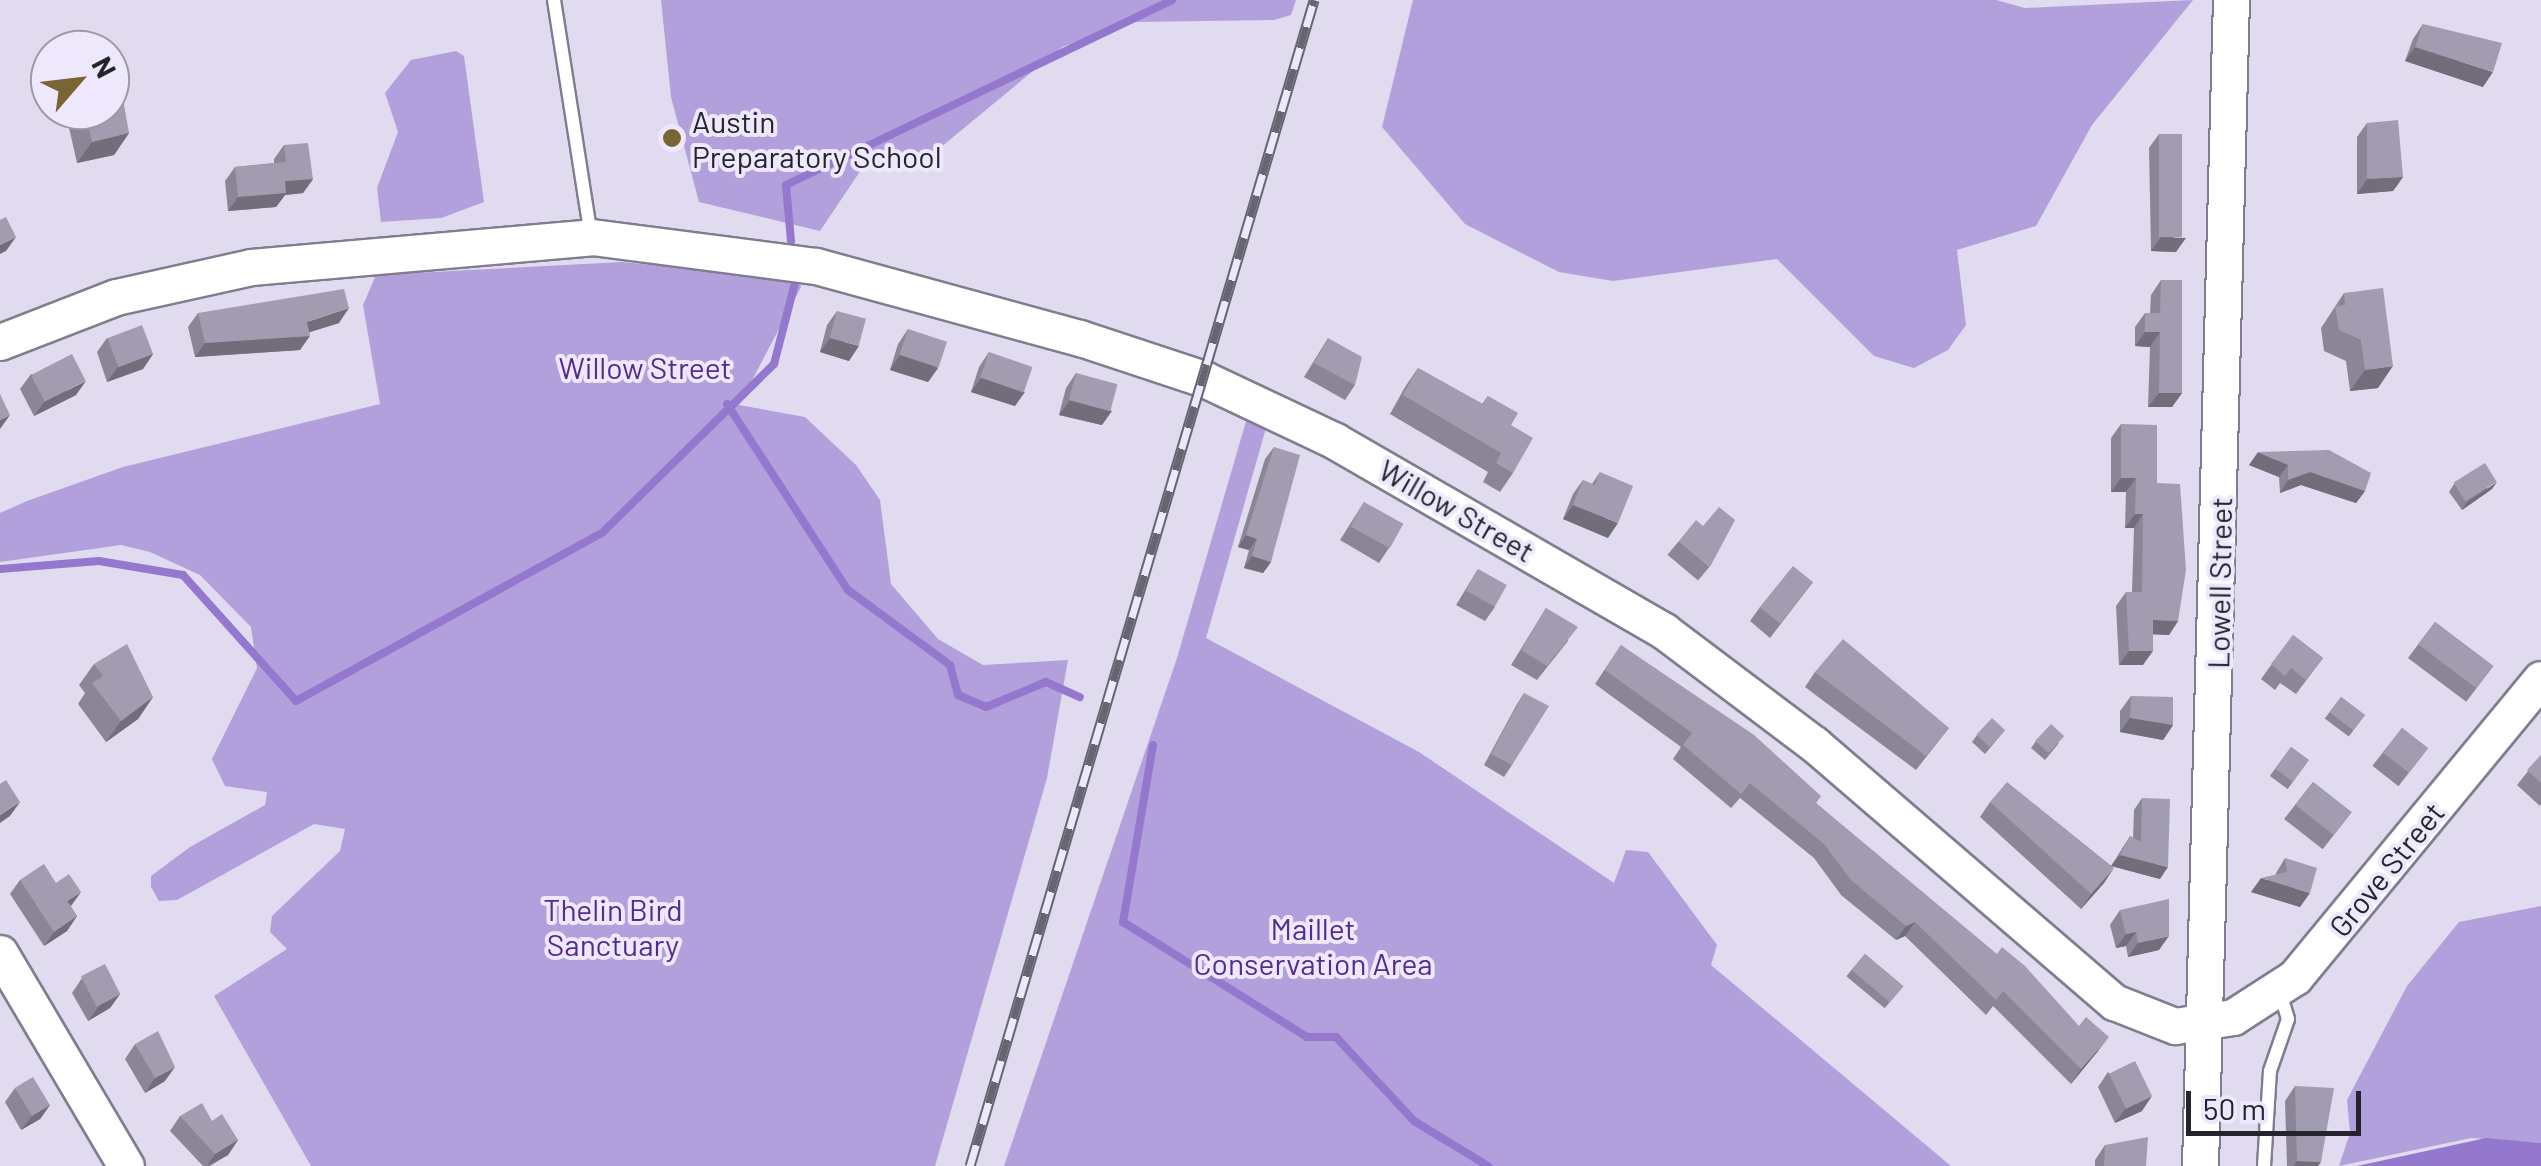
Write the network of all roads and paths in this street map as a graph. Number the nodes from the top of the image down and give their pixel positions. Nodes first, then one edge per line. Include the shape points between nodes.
1 (554, 0) edge
2 (2231, 0) edge
3 (592, 237) junction
4 (0, 342) edge
5 (2541, 679) edge
6 (0, 953) edge
7 (2279, 990) junction
8 (2206, 1026) junction
9 (126, 1166) edge
10 (2200, 1166) edge
11 (2264, 1166) edge

1 - 3 lane
2 - 8 main road, Lowell Street
3 - 4 main road, Willow Street via 251,267 116,297
3 - 8 main road, Willow Street via 853,275 1080,338 1245,397 1680,642 2114,1002 2150,1020
5 - 7 main road, Grove Street
6 - 9 main road
7 - 8 main road, Grove Street
7 - 11 lane via 2288,1019 2270,1071
8 - 10 main road, Lowell Street

